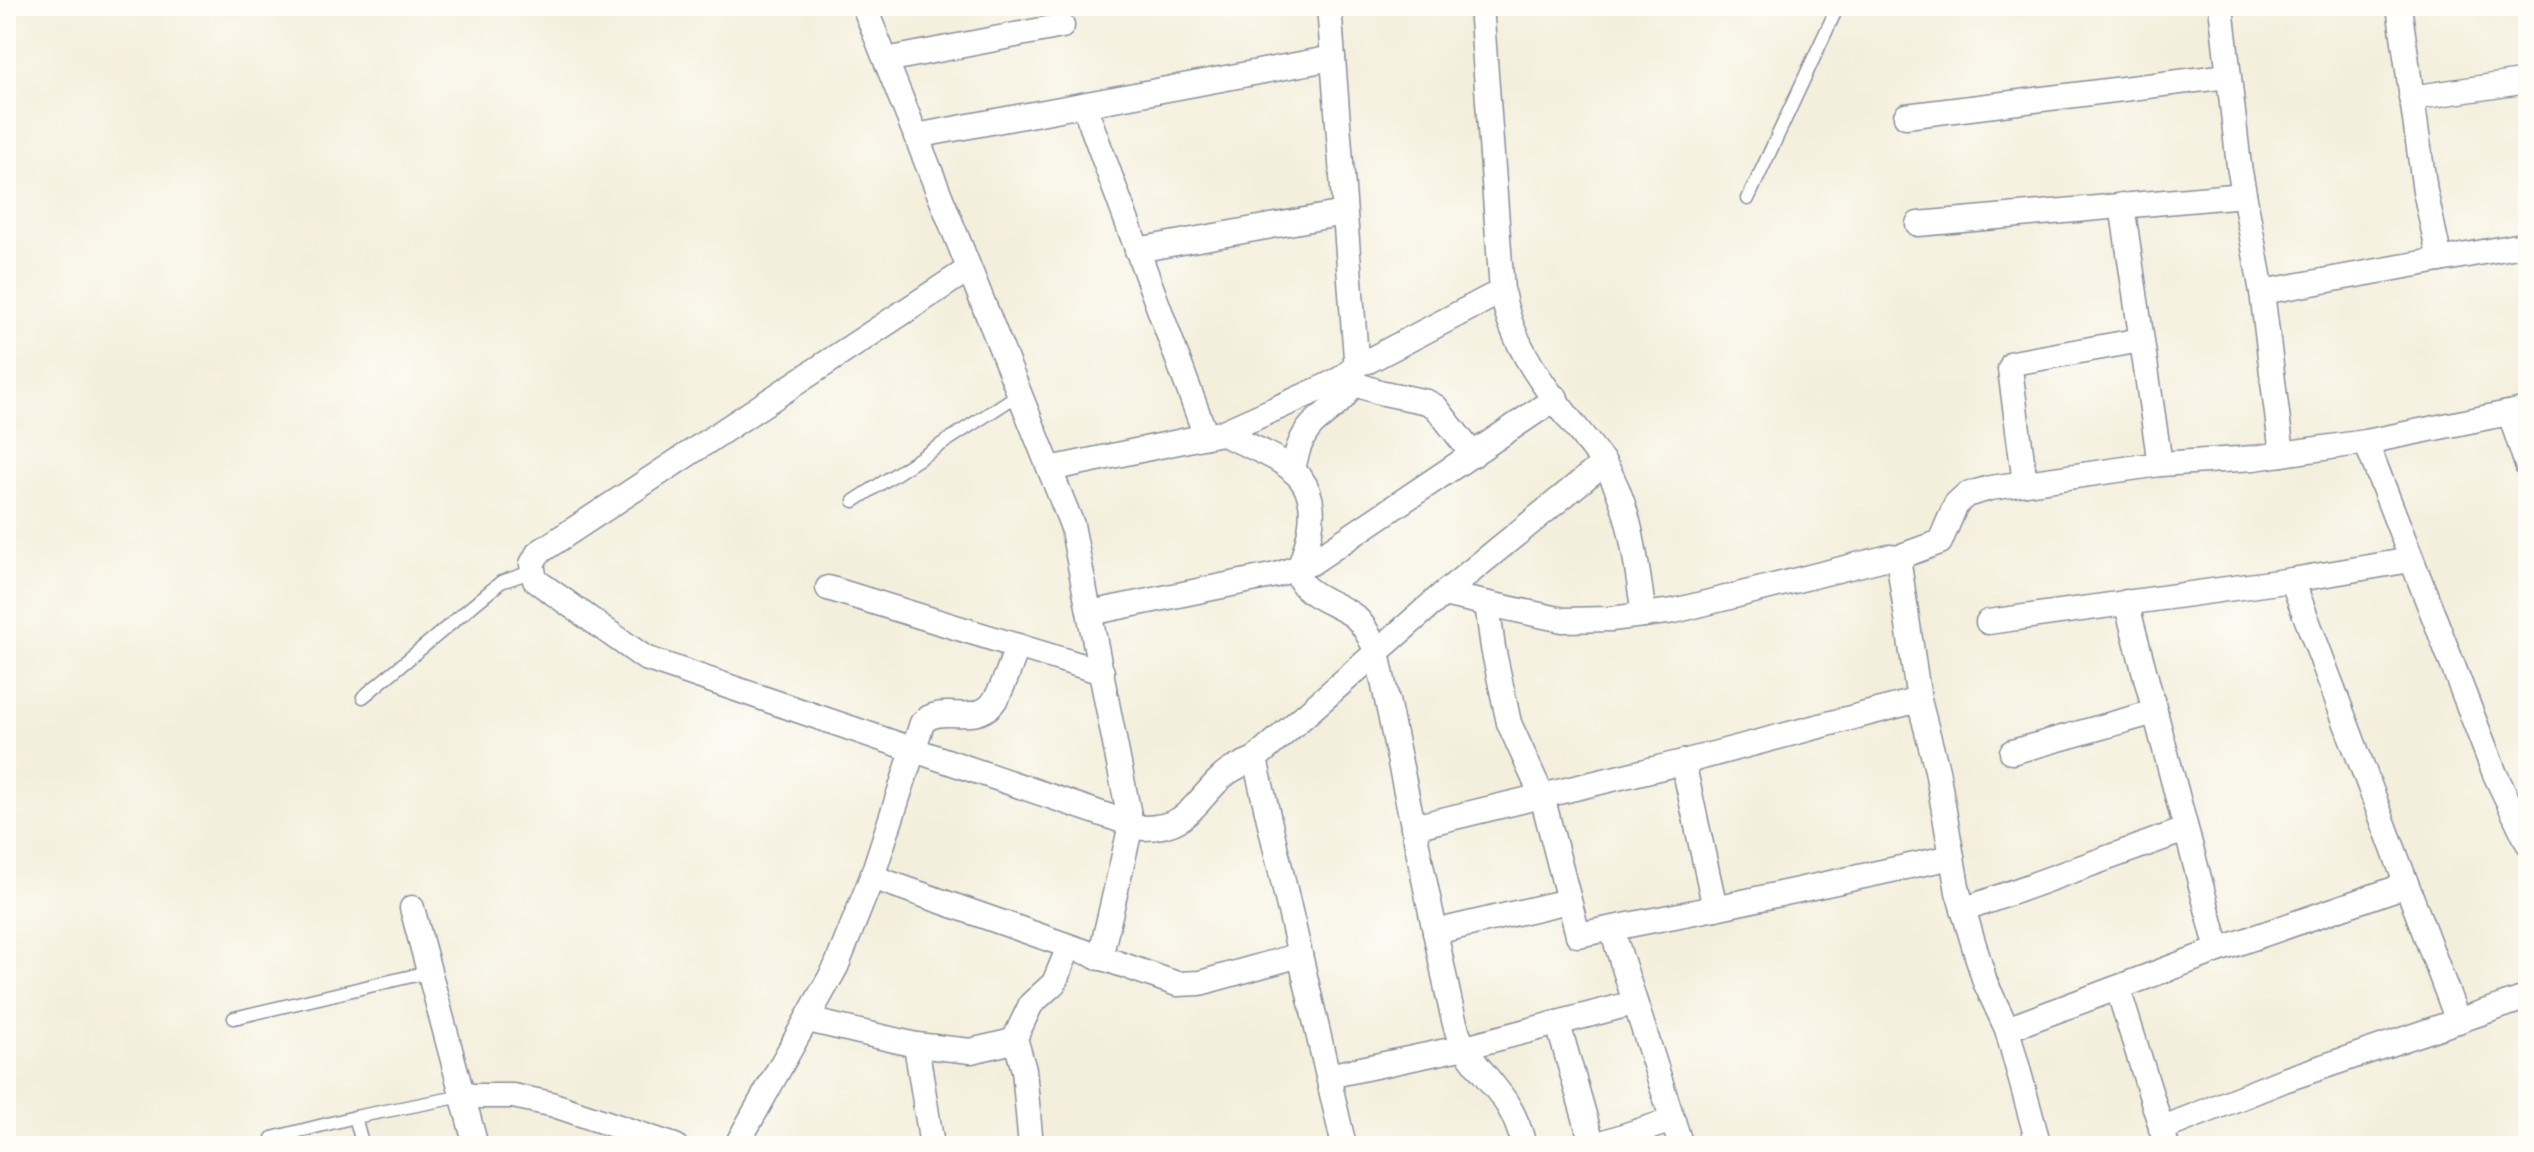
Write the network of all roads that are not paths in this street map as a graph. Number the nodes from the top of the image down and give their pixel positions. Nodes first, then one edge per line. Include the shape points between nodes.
1 (864, 6) edge
2 (1329, 6) edge
3 (1481, 6) edge
4 (1838, 6) edge
5 (2221, 6) edge
6 (2399, 6) edge
7 (1062, 26) dead end
8 (1333, 58) junction
9 (886, 60) junction
10 (2228, 76) junction
11 (2528, 81) edge
12 (2411, 98) junction
13 (1084, 105) junction
14 (1906, 116) dead end
15 (916, 136) junction
16 (2244, 195) junction
17 (1748, 199) dead end
18 (2122, 205) junction
19 (1344, 213) junction
20 (1918, 224) dead end
21 (2528, 244) edge
22 (1137, 250) junction
23 (2440, 260) junction
24 (969, 269) junction
25 (1502, 291) junction
26 (2262, 292) junction
27 (2141, 340) junction
28 (1355, 372) junction
29 (1019, 394) junction
30 (1556, 398) junction
31 (2519, 412) edge
32 (1214, 434) junction
33 (2366, 442) junction
34 (2282, 454) junction
35 (1473, 455) junction
36 (1604, 463) junction
37 (2160, 464) junction
38 (2528, 468) edge
39 (1050, 469) junction
40 (1293, 471) junction
41 (2025, 483) junction
42 (854, 501) dead end
43 (1900, 558) junction
44 (2411, 560) junction
45 (1300, 568) junction
46 (531, 572) junction
47 (2292, 580) junction
48 (828, 588) dead end
49 (1443, 594) junction
50 (2126, 602) junction
51 (1487, 604) junction
52 (1090, 613) junction
53 (1644, 615) junction
54 (1988, 622) dead end
55 (1018, 646) junction
56 (1377, 652) junction
57 (1102, 672) junction
58 (363, 697) dead end
59 (1919, 700) junction
60 (2155, 712) junction
61 (913, 751) junction
62 (2012, 752) dead end
63 (1255, 759) junction
64 (1683, 762) junction
65 (1542, 796) junction
66 (1131, 825) junction
67 (1413, 827) junction
68 (2185, 830) junction
69 (2528, 843) edge
70 (1952, 857) junction
71 (872, 877) junction
72 (2406, 885) junction
73 (1568, 901) junction
74 (412, 908) dead end
75 (1715, 908) junction
76 (1963, 910) junction
77 (1612, 930) junction
78 (1435, 932) junction
79 (1069, 947) junction
80 (2218, 950) junction
81 (1300, 955) junction
82 (1100, 958) junction
83 (429, 972) junction
84 (2118, 989) junction
85 (2528, 997) edge
86 (1634, 1003) junction
87 (234, 1018) dead end
88 (808, 1020) junction
89 (2458, 1021) junction
90 (1558, 1024) junction
91 (2007, 1029) junction
92 (1015, 1038) junction
93 (916, 1045) junction
94 (1465, 1047) junction
95 (1328, 1076) junction
96 (463, 1096) junction
97 (355, 1117) junction
98 (1673, 1120) junction
99 (272, 1138) dead end
100 (2164, 1138) edge
101 (363, 1146) edge
102 (476, 1146) edge
103 (675, 1146) edge
104 (736, 1146) edge
105 (932, 1146) edge
106 (1031, 1146) edge
107 (1344, 1146) edge
108 (1524, 1146) edge
109 (1592, 1146) edge
110 (1681, 1146) edge
111 (2039, 1146) edge

1 - 9 street
2 - 8 street
3 - 25 street
4 - 17 lane
5 - 10 street
6 - 12 street
7 - 9 street
8 - 13 street
8 - 19 street
9 - 15 street
10 - 14 street
10 - 16 street
11 - 12 street
12 - 23 street
13 - 15 street
13 - 22 street
15 - 24 street
16 - 18 street
16 - 26 street
18 - 20 street
18 - 27 street
19 - 22 street
19 - 28 street
21 - 23 street
22 - 32 street
23 - 26 street
24 - 29 street
24 - 46 street via 538,553
25 - 28 street
25 - 30 street via 1505,314 1523,353
26 - 34 street
27 - 37 street
27 - 41 street via 2013,363
28 - 32 street
28 - 35 street via 1379,392 1436,407
28 - 40 street via 1343,398 1304,437
29 - 39 street
29 - 42 lane
30 - 35 street
30 - 36 street
31 - 33 street
31 - 38 street
32 - 39 street
32 - 40 street
33 - 34 street
33 - 44 street
34 - 37 street
35 - 45 street
36 - 49 street
36 - 53 street via 1623,507
37 - 41 street
39 - 52 street via 1072,525
40 - 45 street via 1312,496 1310,535
41 - 43 street via 1966,495 1956,504 1940,542
43 - 53 street
43 - 59 street
44 - 47 street
44 - 69 street via 2495,774
45 - 52 street
45 - 56 street via 1302,584 1359,621
46 - 58 lane via 501,582
46 - 61 street via 546,589 645,658
47 - 50 street
47 - 72 street
48 - 55 street
49 - 51 street
49 - 56 street
50 - 54 street
50 - 60 street
51 - 53 street via 1563,620
51 - 65 street via 1509,723
52 - 57 street
55 - 57 street
55 - 61 street via 991,705 975,714 926,718
56 - 63 street
56 - 67 street
57 - 66 street
59 - 64 street
59 - 70 street
60 - 62 street
60 - 68 street
61 - 66 street
61 - 71 street
63 - 66 street via 1221,777 1179,821 1157,828
63 - 81 street
64 - 65 street
64 - 75 street
65 - 67 street
65 - 73 street
66 - 82 street
67 - 78 street
68 - 76 street
68 - 80 street
70 - 75 street
70 - 76 street
71 - 79 street
71 - 88 street
72 - 80 street
72 - 89 street
73 - 77 street via 1578,935
73 - 78 street
74 - 83 street
75 - 77 street
76 - 91 street via 1985,982
77 - 86 street
78 - 94 street
79 - 82 street
79 - 92 street via 1054,983 1031,1004
80 - 84 street
81 - 82 street via 1188,985
81 - 95 street
83 - 87 lane
83 - 96 street
84 - 91 street
84 - 100 street
85 - 89 street
86 - 90 street
86 - 98 street
88 - 93 street
88 - 104 street
89 - 100 street via 2284,1080
90 - 94 street
90 - 109 street
91 - 111 street
92 - 93 street via 971,1051
92 - 106 street via 1024,1070
93 - 105 street
94 - 95 street
94 - 108 street via 1506,1099
95 - 107 street
96 - 97 lane
96 - 102 street
96 - 103 street via 513,1096 551,1104
97 - 99 lane
97 - 101 lane
98 - 109 street
98 - 110 street

